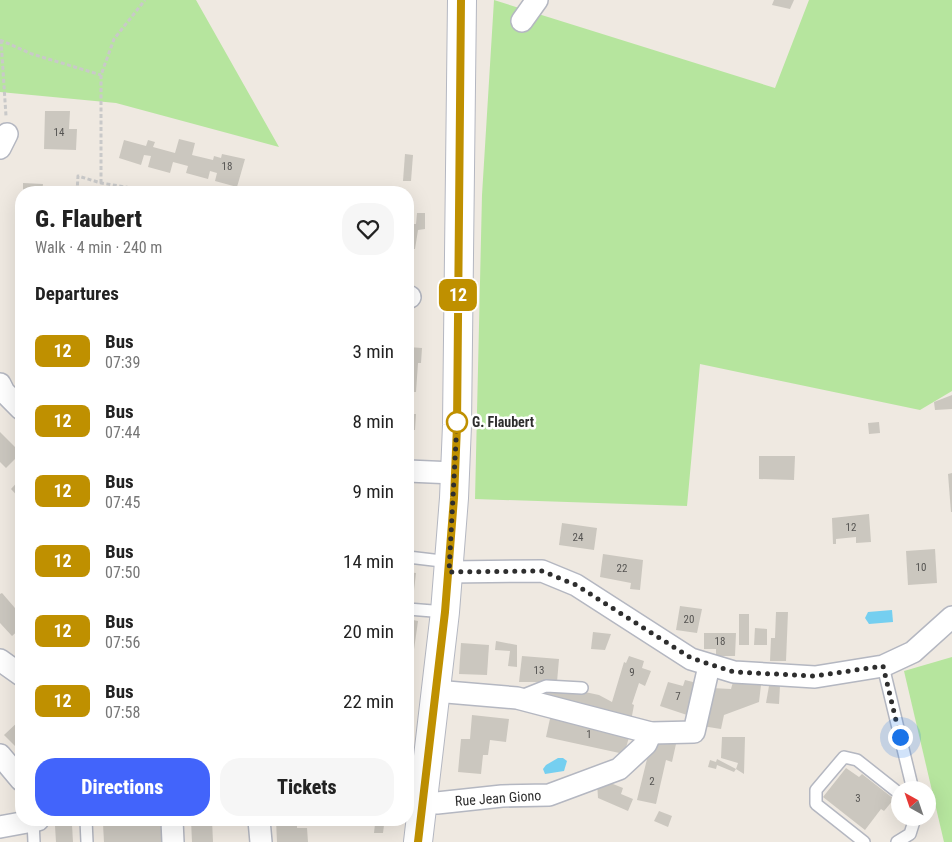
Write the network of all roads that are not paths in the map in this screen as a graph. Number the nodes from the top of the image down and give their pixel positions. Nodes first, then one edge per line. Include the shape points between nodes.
1 (462, 0) edge
2 (538, 0) edge
3 (522, 21) dead end
4 (0, 384) edge
5 (15, 403) edge
6 (414, 471) edge
7 (454, 473) junction
8 (414, 558) edge
9 (449, 567) junction
10 (414, 609) edge
11 (445, 612) junction
12 (952, 617) edge
13 (0, 660) edge
14 (709, 666) junction
15 (883, 666) junction
16 (15, 671) edge
17 (582, 688) dead end
18 (435, 691) junction
19 (517, 698) junction
20 (651, 733) junction
21 (0, 756) edge
22 (15, 773) edge
23 (912, 781) edge
24 (891, 787) edge
25 (415, 802) edge
26 (15, 824) edge
27 (35, 826) edge
28 (86, 826) edge
29 (172, 826) edge
30 (260, 826) edge
31 (912, 826) edge
32 (0, 827) edge
33 (34, 842) edge
34 (87, 842) edge
35 (173, 842) edge
36 (261, 842) edge
37 (418, 842) edge
38 (864, 842) edge
39 (897, 842) edge

1 - 7 main road
2 - 3 street
4 - 5 street
6 - 7 street
7 - 9 main road
8 - 9 lane
9 - 11 main road
9 - 14 street via 542,571 576,585 691,658
10 - 11 lane
11 - 18 main road
12 - 15 street via 914,652
13 - 16 street
14 - 15 street via 734,672 815,676
14 - 20 street via 694,732
15 - 23 lane
17 - 19 lane via 546,686
18 - 19 street
18 - 25 main road
19 - 20 street
20 - 25 street, Rue Jean Giono via 646,744 619,769 549,795
21 - 22 street
24 - 38 lane via 857,760 844,756 816,790 816,804
25 - 37 main road
26 - 32 street
27 - 33 lane
28 - 34 lane
29 - 35 street
30 - 36 street
31 - 39 lane via 910,834

